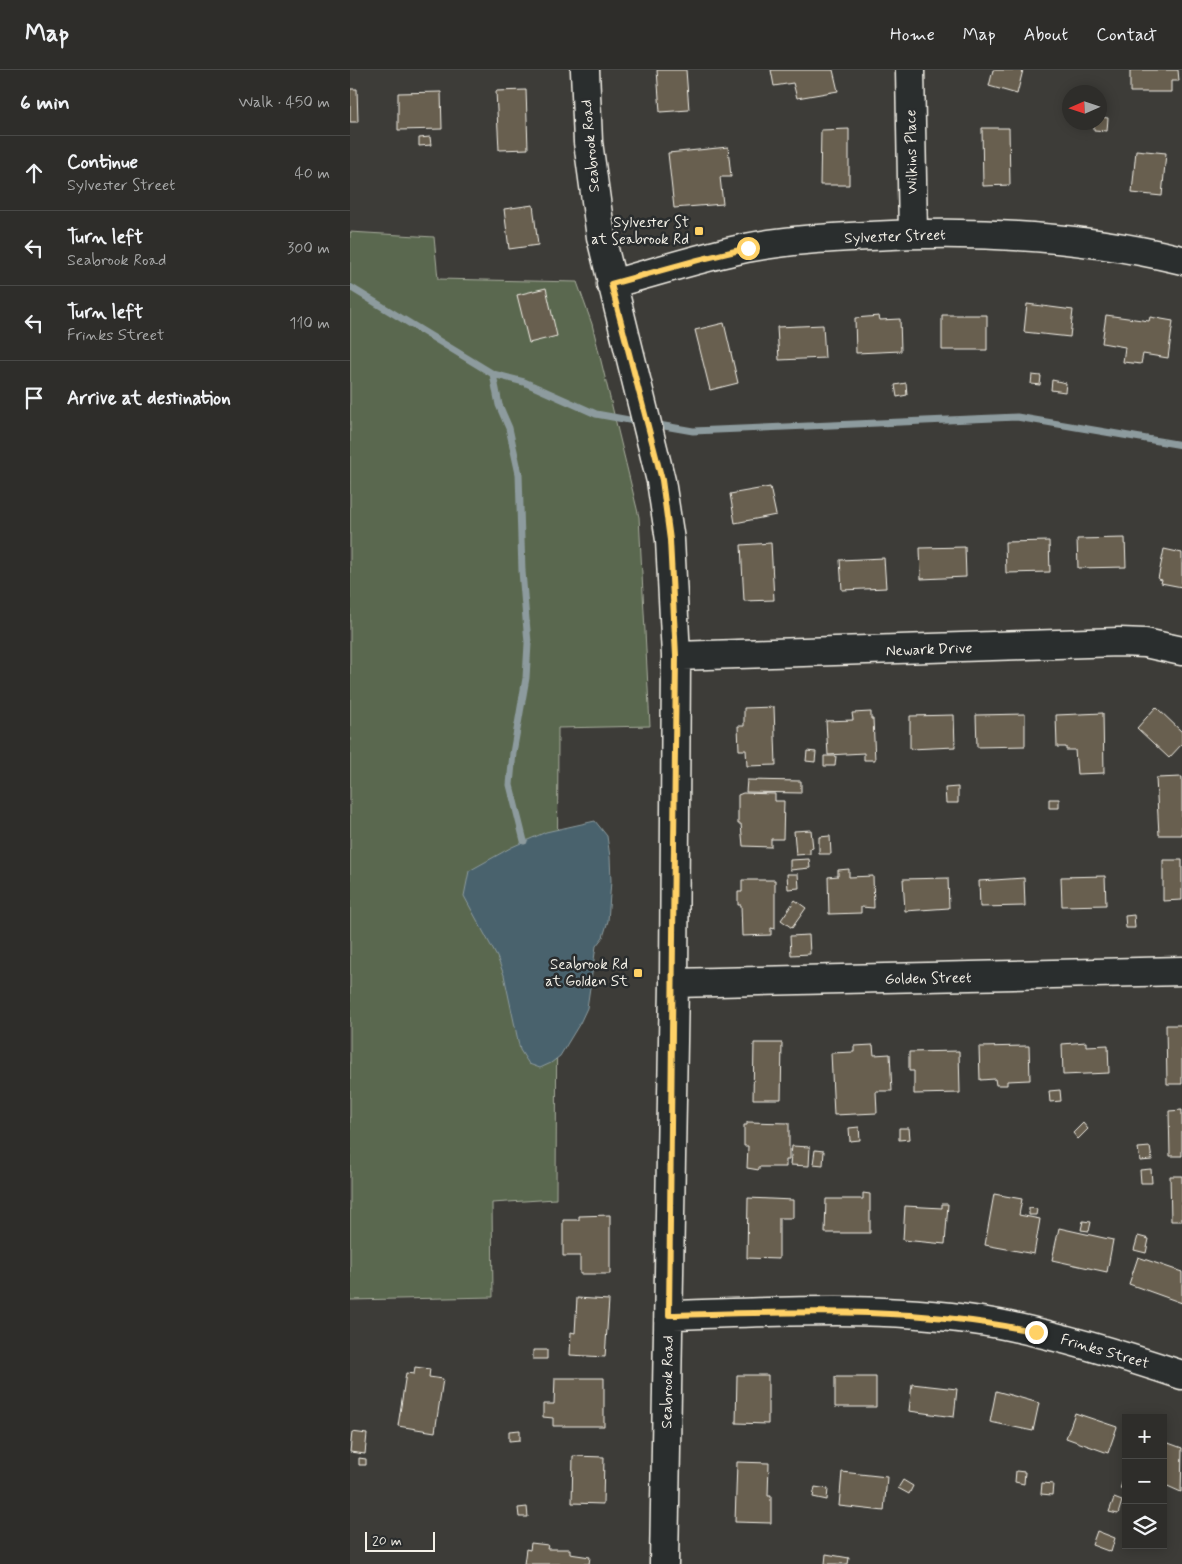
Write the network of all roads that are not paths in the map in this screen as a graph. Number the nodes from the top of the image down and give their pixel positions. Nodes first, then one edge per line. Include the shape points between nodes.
1 (584, 70) edge
2 (910, 70) edge
3 (913, 234) junction
4 (1182, 260) edge
5 (611, 284) junction
6 (1182, 651) edge
7 (676, 656) junction
8 (1182, 972) edge
9 (674, 984) junction
10 (669, 1315) junction
11 (1182, 1375) edge
12 (664, 1564) edge

1 - 5 street, Seabrook Road via 593,189
2 - 3 street, Wilkins Place
3 - 4 street, Sylvester Street via 1028,235 1074,239
3 - 5 street, Sylvester Street via 800,241 748,248
5 - 7 street, Seabrook Road via 662,480 670,540
6 - 7 street, Newark Drive via 1145,643 1119,642
7 - 9 street, Seabrook Road
8 - 9 street, Golden Street
9 - 10 street, Seabrook Road
10 - 11 street, Frinks Street via 841,1311 952,1318 998,1324 1085,1344
10 - 12 street, Seabrook Road

